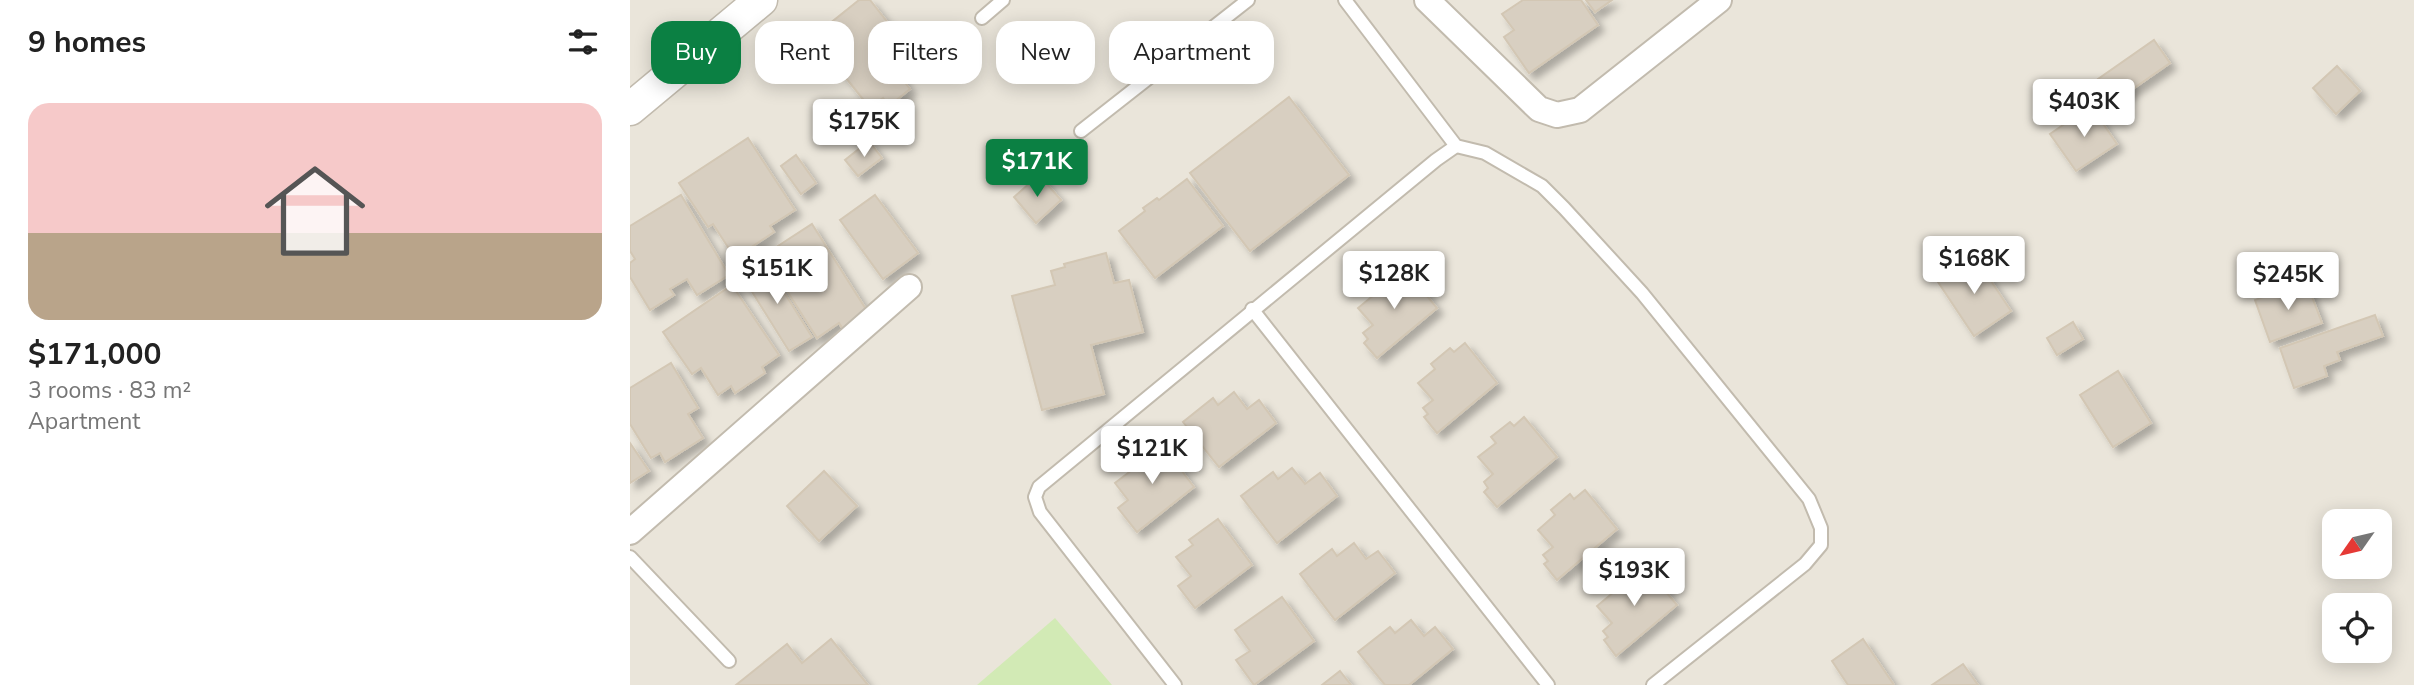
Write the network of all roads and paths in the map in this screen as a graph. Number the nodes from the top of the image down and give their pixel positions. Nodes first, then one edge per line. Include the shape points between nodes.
1 (761, 0) edge
2 (1003, 0) edge
3 (1248, 0) edge
4 (1345, 0) edge
5 (1427, 0) edge
6 (1719, 0) edge
7 (982, 18) dead end
8 (630, 109) edge
9 (1081, 131) dead end
10 (1456, 146) junction
11 (909, 287) dead end
12 (1252, 309) junction
13 (630, 532) edge
14 (630, 556) edge
15 (729, 661) dead end
16 (1175, 685) edge
17 (1548, 685) edge
18 (1653, 685) edge

1 - 8 street
2 - 7 lane
3 - 9 lane
4 - 10 lane
5 - 6 street via 1539,109 1557,116 1580,110
10 - 12 lane
10 - 18 lane via 1485,153 1542,186 1564,208 1642,293 1809,499 1821,528 1821,545 1805,564
11 - 13 street
12 - 16 lane via 1039,487 1035,497 1040,512
12 - 17 lane
14 - 15 lane

